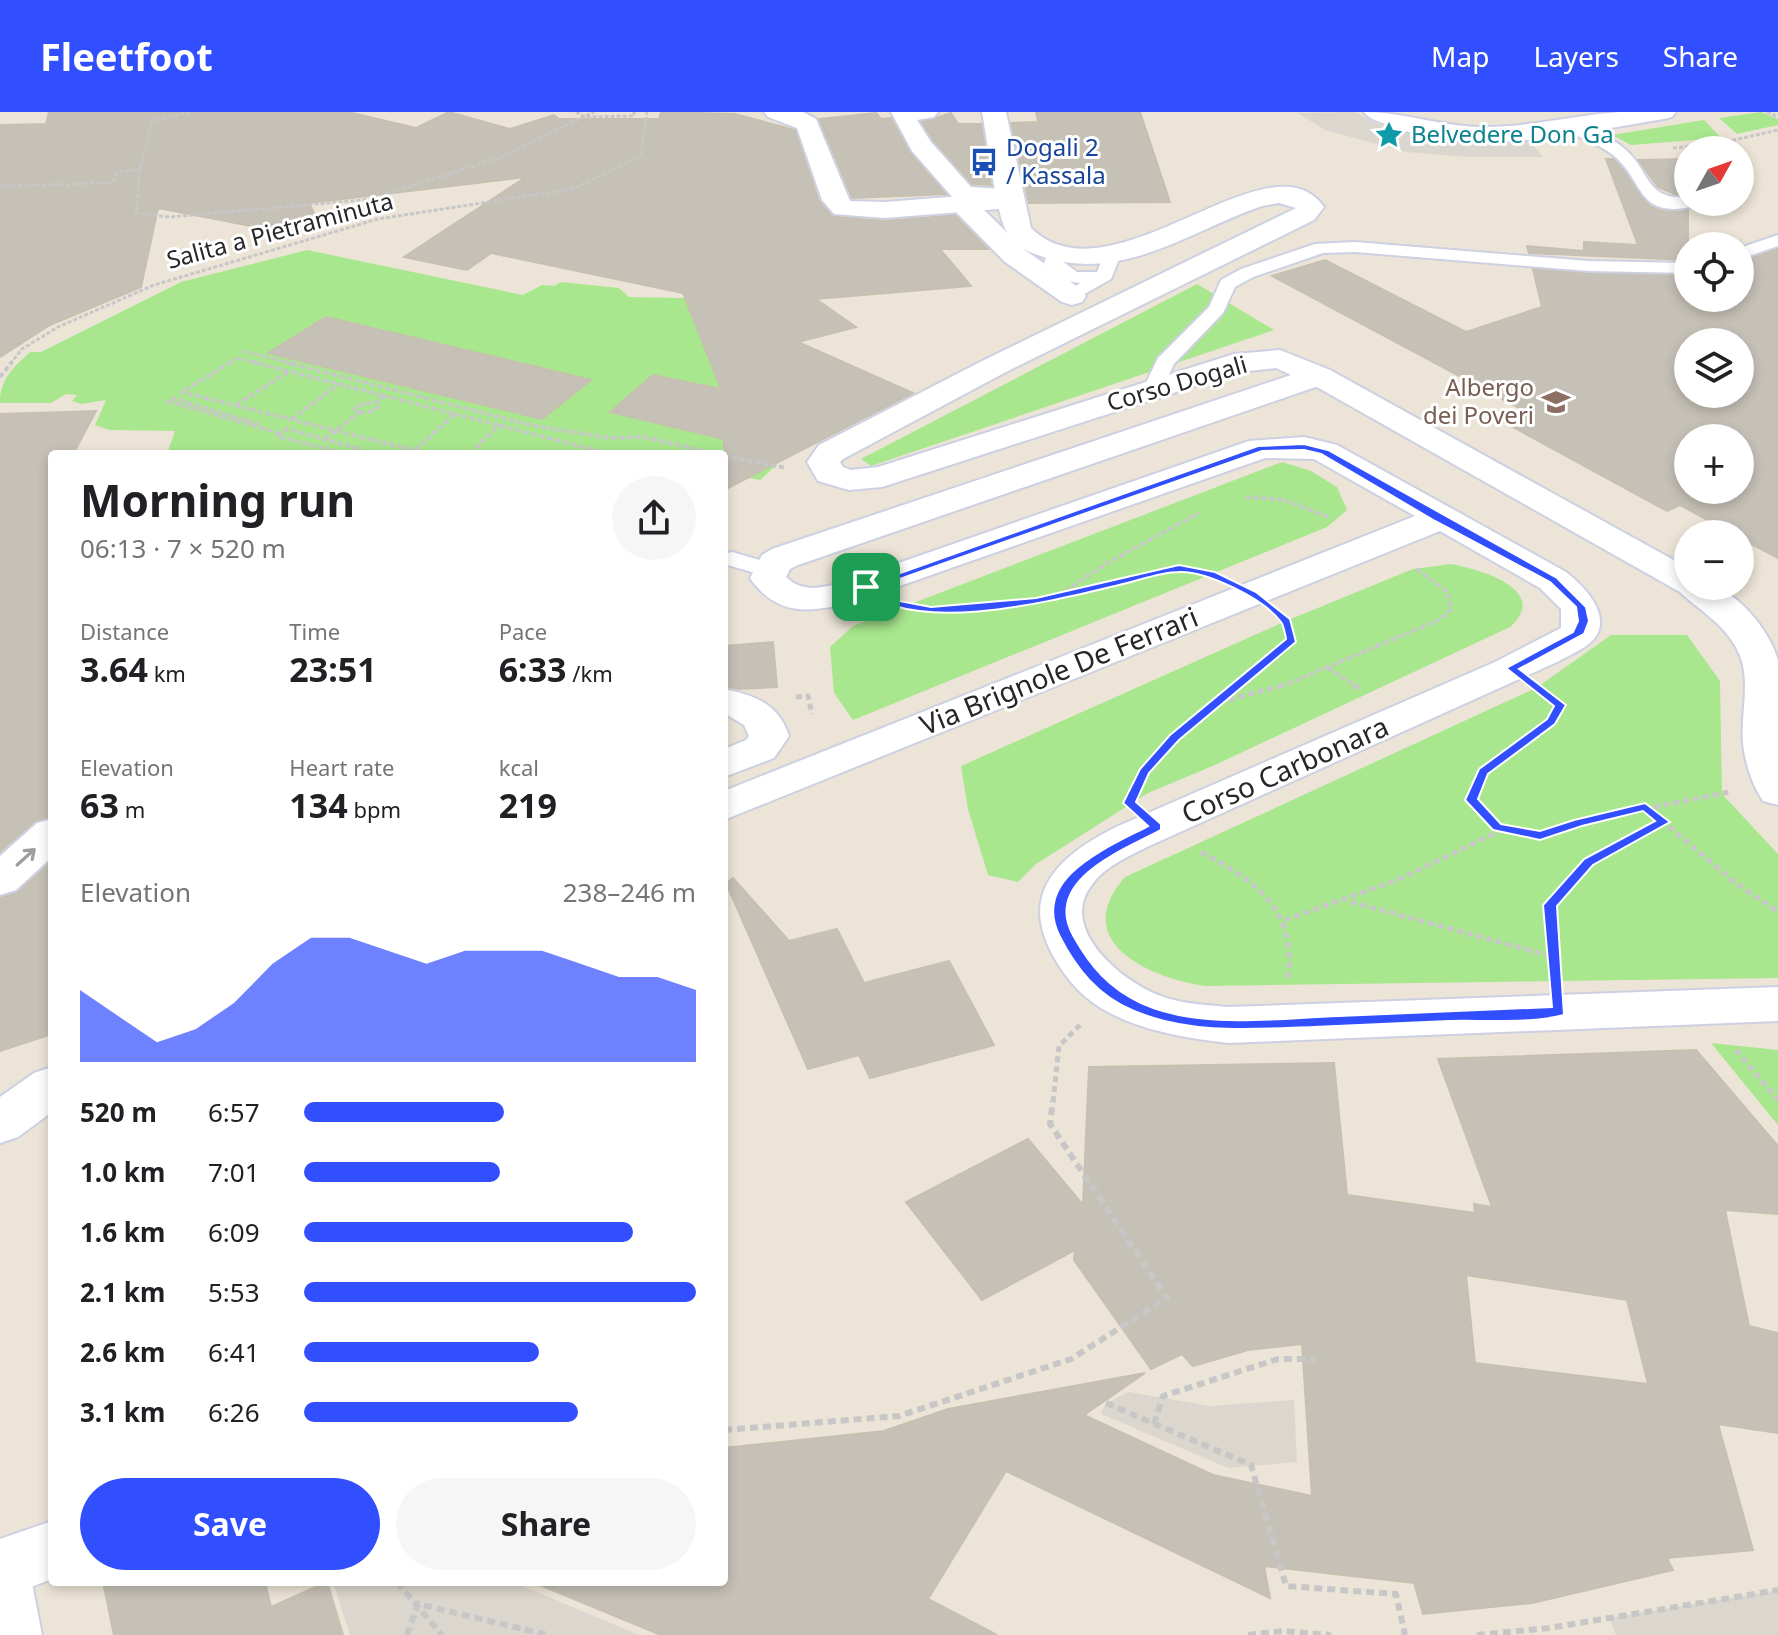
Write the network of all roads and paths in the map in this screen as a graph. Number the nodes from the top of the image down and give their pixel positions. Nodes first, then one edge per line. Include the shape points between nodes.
1 (154, 112) edge
2 (190, 112) edge
3 (576, 112) edge
4 (594, 112) edge
5 (634, 112) edge
6 (647, 112) edge
7 (776, 112) edge
8 (926, 112) edge
9 (994, 112) edge
10 (1376, 112) edge
11 (1664, 112) edge
12 (1767, 112) edge
13 (585, 117) junction
14 (1778, 117) edge
15 (155, 119) junction
16 (1568, 126) junction
17 (1778, 130) edge
18 (1611, 149) junction
19 (140, 170) junction
20 (0, 186) edge
21 (1010, 198) junction
22 (1674, 201) edge
23 (962, 203) junction
24 (1778, 240) edge
25 (1754, 249) edge
26 (1056, 252) junction
27 (1112, 254) junction
28 (1674, 268) edge
29 (1097, 279) junction
30 (1072, 296) joint
31 (238, 358) junction
32 (289, 371) junction
33 (1319, 376) junction
34 (0, 377) edge
35 (340, 384) junction
36 (1153, 389) junction
37 (385, 396) junction
38 (172, 398) dead end
39 (167, 401) dead end
40 (376, 402) junction
41 (236, 405) junction
42 (360, 412) junction
43 (455, 413) junction
44 (292, 419) junction
45 (500, 424) junction
46 (335, 430) junction
47 (282, 433) junction
48 (325, 439) junction
49 (331, 450) edge
50 (349, 450) edge
51 (414, 450) joint
52 (474, 450) edge
53 (595, 450) edge
54 (700, 450) edge
55 (728, 457) edge
56 (823, 462) junction
57 (1234, 498) dead end
58 (1202, 511) dead end
59 (1439, 519) junction
60 (1377, 545) junction
61 (732, 559) dead end
62 (769, 570) junction
63 (1674, 575) edge
64 (866, 587) junction
65 (1252, 594) junction
66 (1056, 597) junction
67 (1712, 600) edge
68 (1511, 668) junction
69 (1772, 687) edge
70 (728, 703) edge
71 (1214, 703) junction
72 (728, 762) edge
73 (1776, 789) edge
74 (728, 804) edge
75 (1645, 807) junction
76 (1663, 822) junction
77 (1157, 827) junction
78 (1505, 829) junction
79 (48, 837) edge
80 (0, 880) edge
81 (1350, 901) junction
82 (1778, 912) edge
83 (1285, 920) junction
84 (1555, 957) junction
85 (1111, 992) junction
86 (1778, 1004) edge
87 (1559, 1012) junction
88 (1278, 1023) junction
89 (48, 1089) edge
90 (0, 1123) edge
91 (1316, 1359) dead end
92 (1106, 1403) dead end
93 (1154, 1424) junction
94 (728, 1430) edge
95 (48, 1551) edge
96 (0, 1569) edge
97 (0, 1578) edge
98 (401, 1586) edge
99 (1778, 1590) edge
100 (418, 1604) junction
101 (10, 1635) edge
102 (407, 1635) edge
103 (442, 1635) edge
104 (548, 1635) edge
105 (1248, 1635) edge
106 (1331, 1635) edge
107 (1405, 1635) edge
108 (1477, 1635) edge

1 - 15 path
2 - 15 path
3 - 13 path
4 - 13 path
5 - 13 path
6 - 34 path, Salita a Pietraminuta via 641,156 572,189 378,219 154,285 58,327 22,349
7 - 23 street via 808,124 835,200 843,208
8 - 21 street via 901,114 964,195
9 - 21 street
10 - 16 street via 1414,125 1466,133
11 - 16 street
12 - 14 path
13 - 19 path via 501,157 373,199 170,217 136,213
15 - 19 path
16 - 18 lane
17 - 18 path via 1712,145
18 - 22 lane via 1622,154 1643,191
19 - 20 path via 117,172 112,183
21 - 23 street
21 - 26 street via 1026,241
23 - 30 street via 1015,256
24 - 25 lane
26 - 27 street
26 - 29 lane via 1053,263 1062,272
27 - 29 lane via 1109,268
27 - 56 street via 1147,246 1263,196 1298,197 1311,207 981,373 831,452
28 - 36 lane via 1321,248 1227,284 1217,309 1165,362
29 - 30 lane
31 - 32 path
31 - 41 path via 182,392
31 - 54 path via 245,352 530,425 609,438 644,437
32 - 35 path
32 - 41 path
33 - 36 street, Corso Dogali via 1293,363 1268,359 1234,363
33 - 62 street, Corso Dogali via 785,557
33 - 63 street
35 - 37 path
35 - 44 path
36 - 56 street, Corso Dogali via 872,480 838,478
37 - 40 path
37 - 43 path
38 - 47 path
39 - 47 path
40 - 42 path via 374,411
40 - 42 path via 356,406
41 - 44 path
42 - 46 path
43 - 45 path
43 - 51 path
44 - 46 path
45 - 52 path
45 - 53 path
46 - 48 path
46 - 51 path
47 - 48 path via 287,429
47 - 49 path via 277,436
48 - 50 path
55 - 56 path via 782,469
57 - 60 path via 1285,500 1342,523
58 - 66 path
59 - 60 street, Via Brignole De Ferrari
59 - 64 street via 1325,452 1271,447
59 - 68 street, Corso Carbonara via 1553,580 1581,607 1578,634
60 - 65 street, Via Brignole De Ferrari
60 - 71 path via 1448,592 1451,610 1328,668
61 - 62 lane
62 - 64 street via 772,586 793,597 823,598
64 - 66 path via 886,602 931,610
65 - 66 path via 1211,574 1179,568
65 - 71 path via 1286,621 1292,640
65 - 74 street, Via Brignole De Ferrari
67 - 69 street via 1754,643
68 - 77 street, Corso Carbonara
68 - 78 path via 1561,705 1551,721 1483,772 1471,800
69 - 73 street via 1763,742
70 - 72 street via 753,712 769,736 760,749
71 - 77 path via 1144,772 1130,803
73 - 75 path
75 - 76 path
75 - 78 path via 1540,836
76 - 82 path
76 - 84 path via 1588,862 1550,905
77 - 83 path via 1249,879
77 - 85 street, Corso Carbonara via 1083,866 1063,894 1064,932 1090,975
78 - 81 path via 1420,873
80 -> 79 street
81 - 83 path
81 - 84 path
83 - 88 path via 1293,957
84 - 87 path
85 - 88 street, Corso Carbonara via 1165,1017 1228,1025
85 - 94 path via 1059,1046 1050,1124 1167,1298 1071,1359 899,1416
86 - 87 street, Corso Carbonara
87 - 88 street, Corso Carbonara
89 - 90 street
91 - 93 path via 1278,1359 1163,1396
92 - 93 path
93 - 107 path via 1251,1465 1286,1586 1396,1594
95 - 96 street
97 - 101 street
98 - 100 path
99 - 108 path
100 - 102 path
100 - 103 path
100 - 104 path
105 - 106 path

